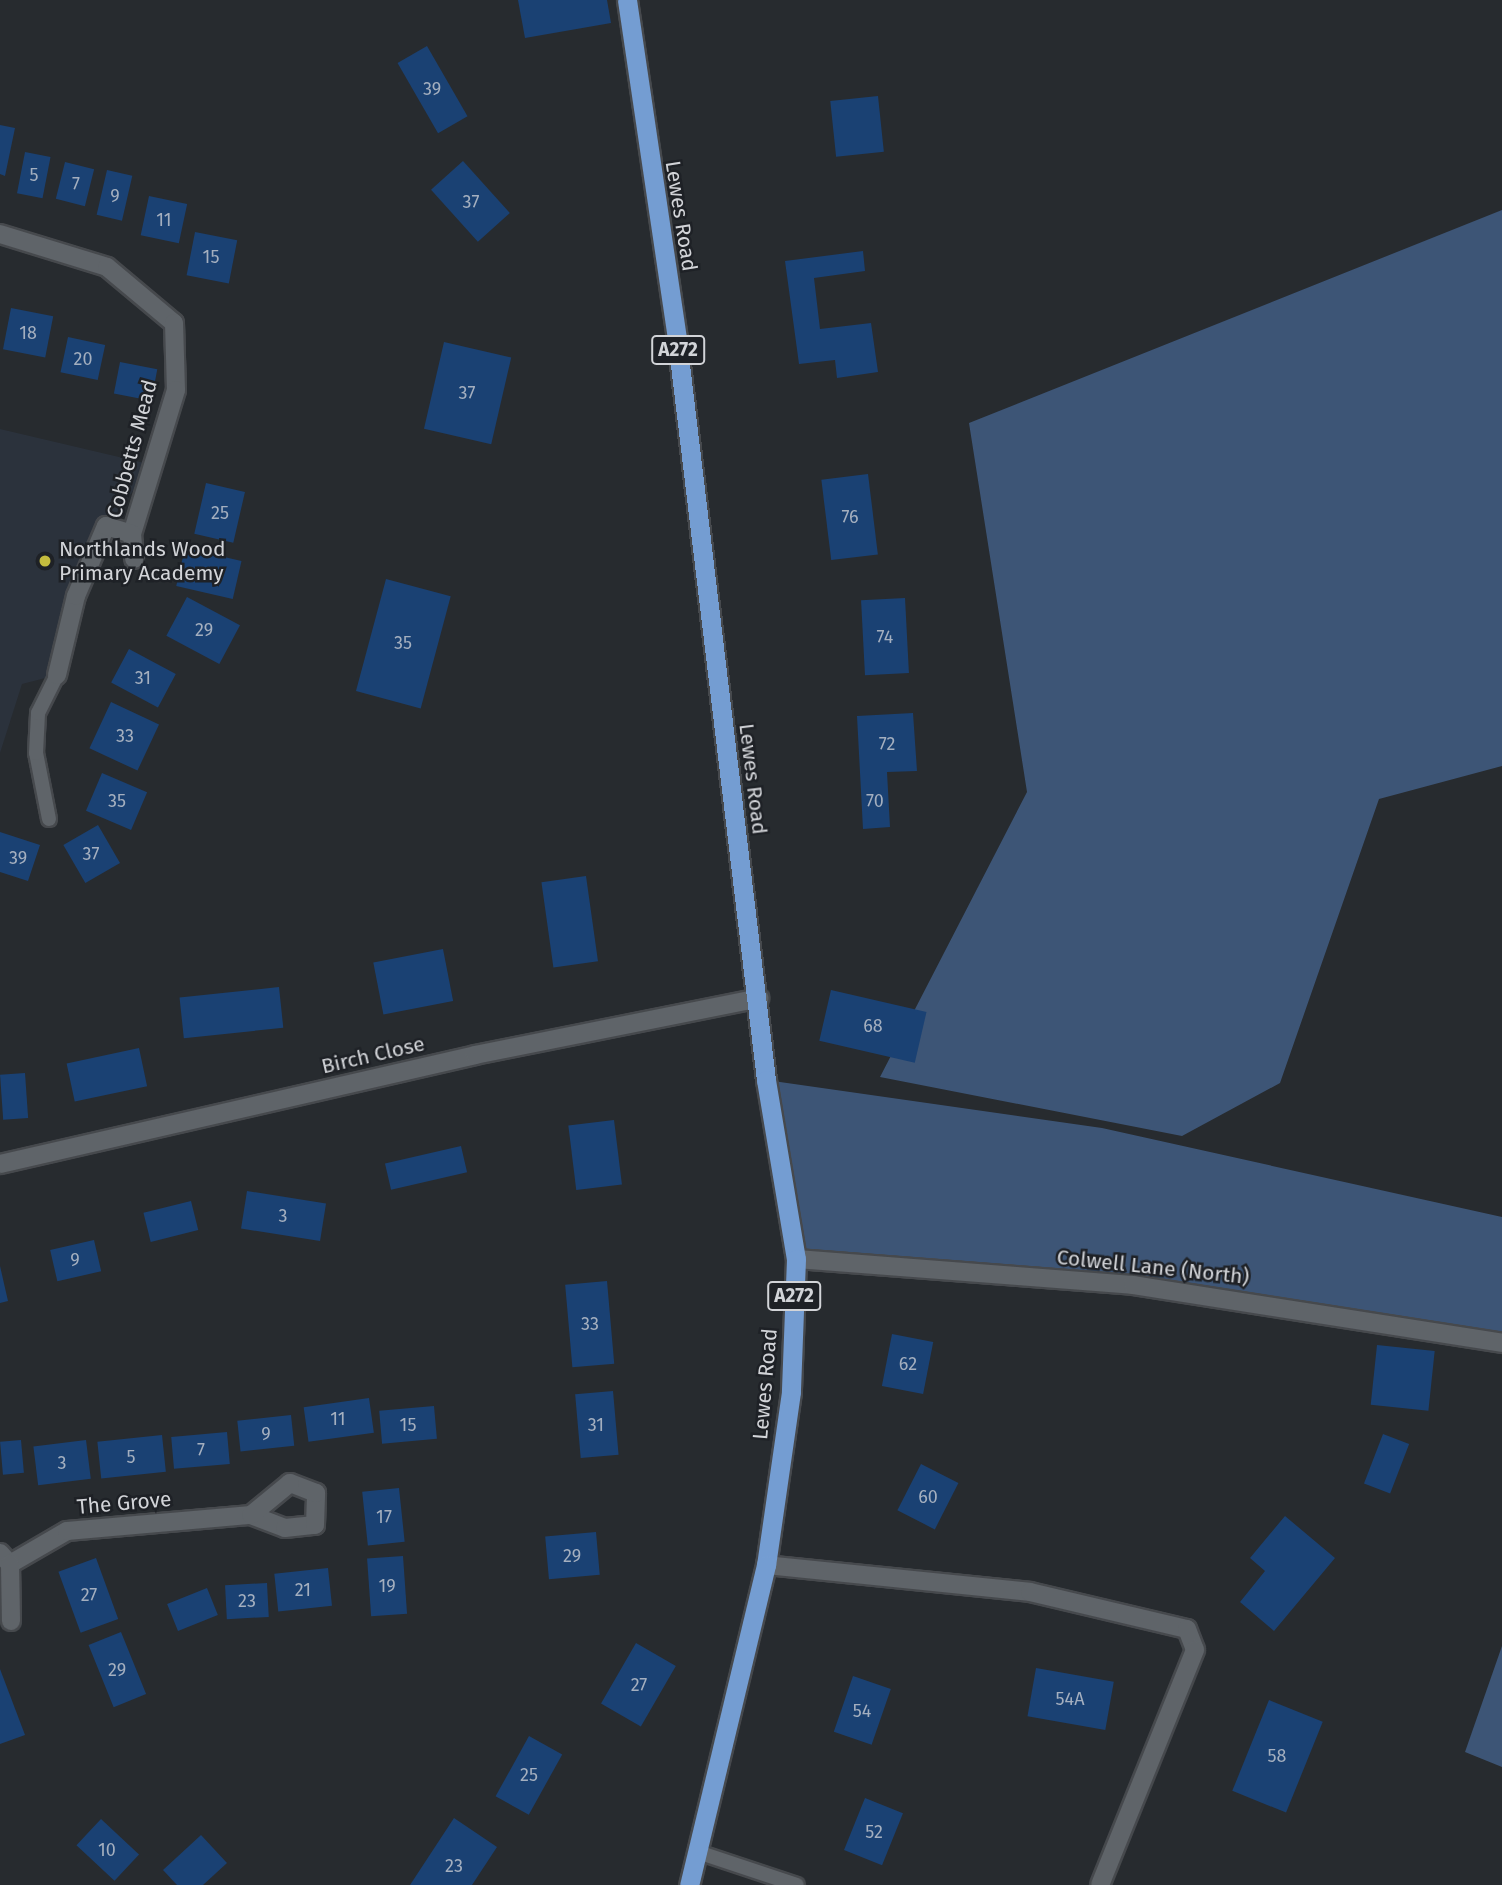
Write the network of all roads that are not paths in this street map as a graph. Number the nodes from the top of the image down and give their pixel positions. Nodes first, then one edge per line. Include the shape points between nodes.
1 (627, 0) edge
2 (0, 234) edge
3 (132, 534) junction
4 (134, 559) dead end
5 (57, 675) joint
6 (49, 819) dead end
7 (759, 998) junction
8 (0, 1164) edge
9 (796, 1259) junction
10 (1502, 1343) edge
11 (251, 1515) dead end
12 (5, 1559) edge
13 (766, 1565) junction
14 (11, 1621) dead end
15 (698, 1852) junction
16 (689, 1885) edge
17 (797, 1885) edge
18 (1100, 1885) edge

1 - 7 highway, Lewes Road / A272 via 677,340
2 - 3 street, Cobbetts Mead via 107,267 174,323 176,390
3 - 4 street, Cobbetts Mead
3 - 5 street, Cobbetts Mead via 106,526 76,596
5 - 6 lane via 38,713 36,753
7 - 8 street, Birch Close via 475,1055
7 - 9 highway, Lewes Road / A272
9 - 10 street, Colwell Lane (North) via 1133,1285
9 - 13 highway, Lewes Road / A272 via 790,1392
11 - 12 street, The Grove via 66,1531
12 - 14 street, The Grove
13 - 15 highway, Lewes Road / A272
13 - 18 street via 1030,1592 1187,1629 1195,1650
15 - 16 highway, Lewes Road / A272
15 - 17 lane

